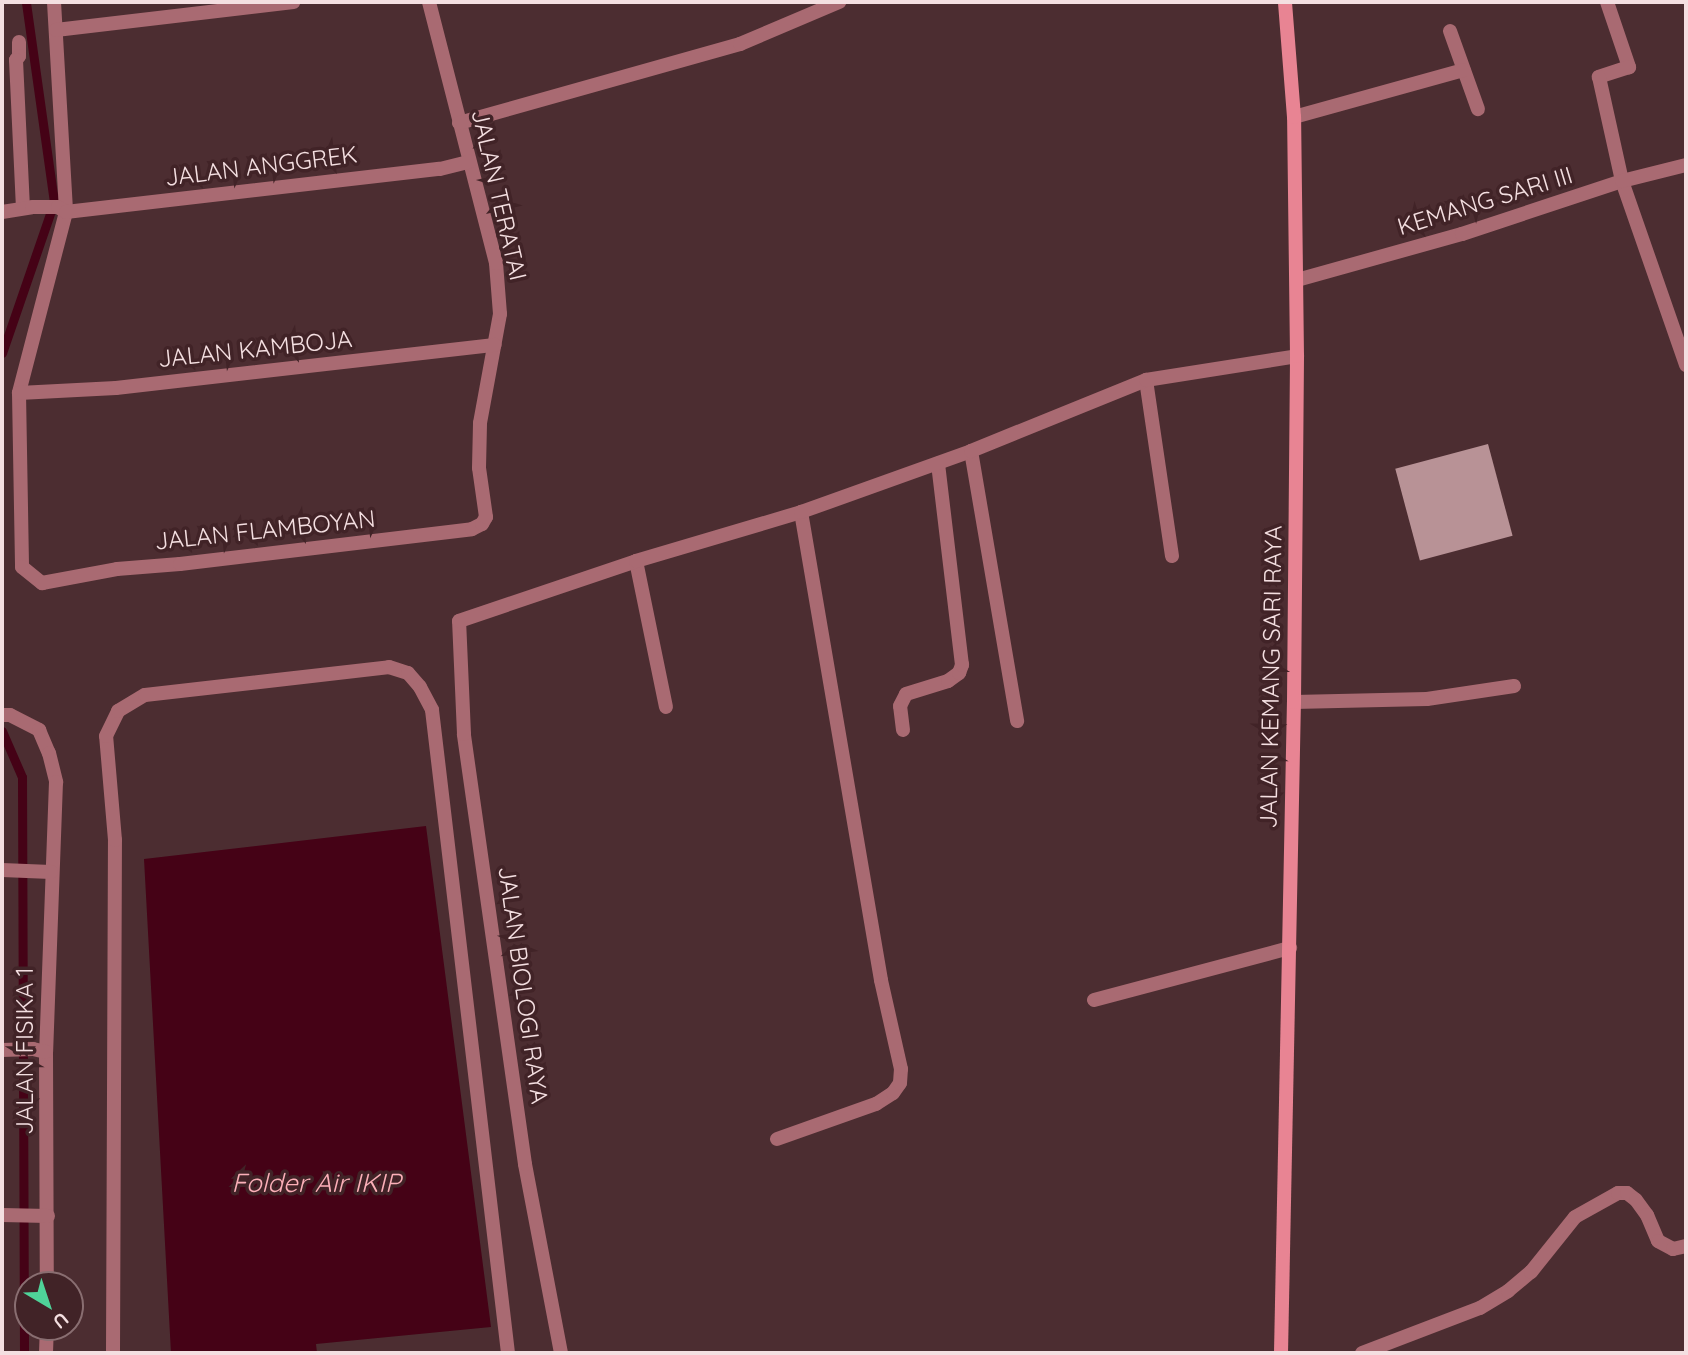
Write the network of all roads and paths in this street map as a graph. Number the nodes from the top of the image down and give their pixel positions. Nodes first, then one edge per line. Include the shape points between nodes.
1 (54, 2) edge
2 (293, 2) edge
3 (429, 2) edge
4 (839, 2) edge
5 (1285, 2) edge
6 (1607, 2) edge
7 (56, 30) junction
8 (1450, 31) dead end
9 (19, 42) dead end
10 (1464, 71) junction
11 (1478, 109) dead end
12 (1294, 117) junction
13 (459, 123) junction
14 (469, 162) junction
15 (1686, 165) edge
16 (1622, 181) junction
17 (27, 207) junction
18 (62, 209) junction
19 (2, 212) edge
20 (1297, 280) junction
21 (495, 345) junction
22 (1297, 356) junction
23 (1686, 365) edge
24 (1146, 380) junction
25 (19, 393) junction
26 (971, 451) junction
27 (938, 463) junction
28 (800, 512) junction
29 (482, 524) joint
30 (1172, 556) dead end
31 (636, 561) junction
32 (1514, 687) dead end
33 (1294, 702) junction
34 (666, 707) dead end
35 (6, 715) edge
36 (1017, 721) dead end
37 (903, 730) dead end
38 (3, 870) edge
39 (45, 871) junction
40 (1290, 948) junction
41 (1094, 1000) dead end
42 (3, 1050) edge
43 (40, 1051) junction
44 (777, 1139) dead end
45 (3, 1215) edge
46 (41, 1215) junction
47 (1686, 1246) edge
48 (46, 1271) edge
49 (113, 1353) edge
50 (508, 1353) edge
51 (561, 1353) edge
52 (1281, 1353) edge
53 (1363, 1353) edge

1 - 7 street
2 - 7 street
3 - 13 street, JALAN TERATAI
4 - 13 street via 740,44
5 - 12 main road, JALAN KEMANG SARI RAYA
6 - 16 street via 1629,67 1599,78
7 - 18 street
8 - 10 street
9 - 17 street via 16,60
10 - 11 street
10 - 12 street
12 - 20 main road, JALAN KEMANG SARI RAYA
13 - 14 street, JALAN TERATAI
14 - 18 street, JALAN ANGGREK via 440,169
14 - 21 street, JALAN TERATAI via 495,263 500,314
15 - 16 street, KEMANG SARI III
16 - 20 street, KEMANG SARI III via 1462,234
16 - 23 street
17 - 18 street, JALAN ANGGREK
17 - 19 street, JALAN ANGGREK
18 - 25 street
20 - 22 main road, JALAN KEMANG SARI RAYA
21 - 25 street, JALAN KAMBOJA via 116,388
21 - 29 street, JALAN TERATAI via 480,422 479,468 486,517
22 - 24 street
22 - 33 main road, JALAN KEMANG SARI RAYA
24 - 26 street
24 - 30 street
25 - 29 street, JALAN FLAMBOYAN via 22,567 34,580 52,583 117,569 458,531
26 - 27 street
26 - 36 street
27 - 28 street
27 - 37 street via 962,665 948,681 905,694 900,706
28 - 31 street
28 - 44 street via 881,980 901,1069 893,1093 876,1104
31 - 34 street
31 - 51 street, JALAN BIOLOGI RAYA via 459,621 464,734 525,1164
32 - 33 street via 1427,699
33 - 40 main road, JALAN KEMANG SARI RAYA
35 - 39 street, JALAN FISIKA 1 via 39,730 55,782 56,818
38 - 39 street
39 - 43 street, JALAN FISIKA 1
40 - 41 street
40 - 52 main road, JALAN KEMANG SARI RAYA
42 - 43 street
43 - 46 street, JALAN FISIKA 1
45 - 46 street
46 - 48 street, JALAN FISIKA 1
47 - 53 street via 1673,1249 1658,1241 1636,1200 1618,1193 1575,1217 1531,1272 1508,1291 1480,1308
49 - 50 street via 115,840 106,736 118,711 145,695 389,667 408,673 432,710

